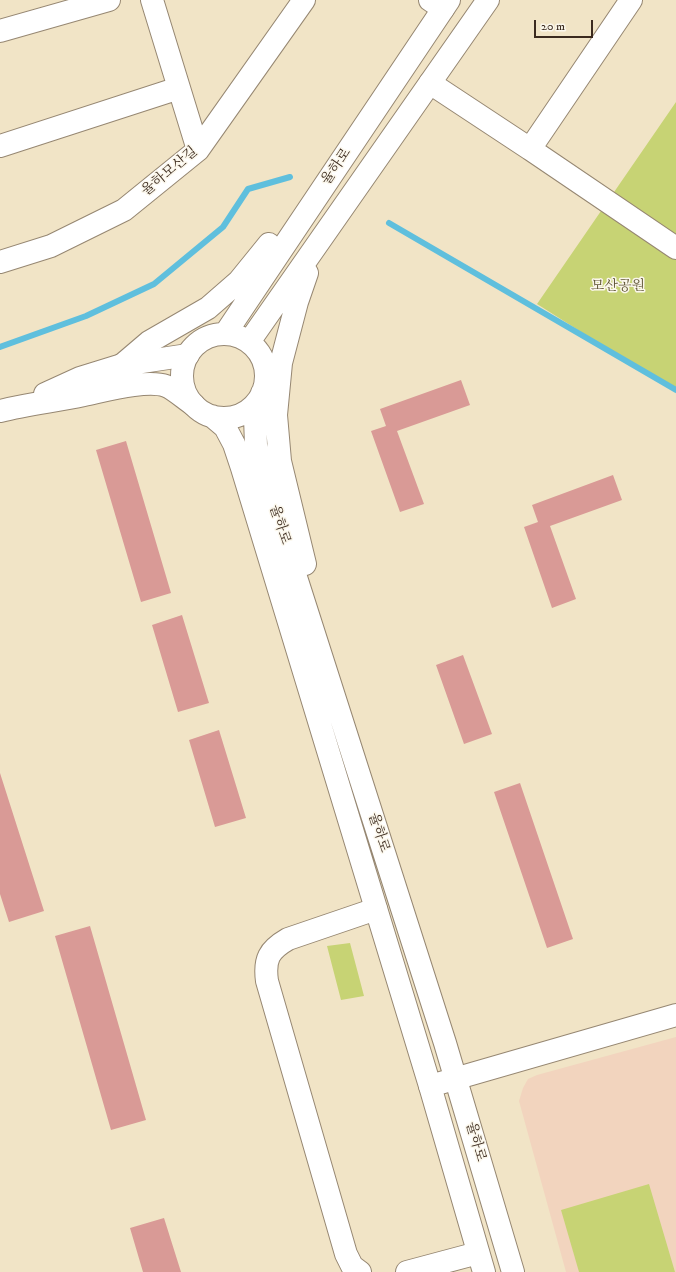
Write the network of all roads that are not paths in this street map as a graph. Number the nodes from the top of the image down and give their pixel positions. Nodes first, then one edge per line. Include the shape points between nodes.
1 (109, 0) edge
2 (152, 0) edge
3 (304, 0) edge
4 (488, 0) edge
5 (631, 0) edge
6 (441, 3) edge
7 (0, 31) edge
8 (430, 83) junction
9 (179, 88) junction
10 (353, 144) junction
11 (0, 146) edge
12 (530, 149) junction
13 (198, 150) junction
14 (332, 225) junction
15 (676, 248) edge
16 (0, 262) edge
17 (225, 334) junction
18 (249, 342) junction
19 (188, 355) junction
20 (122, 364) junction
21 (262, 394) junction
22 (10, 409) edge
23 (203, 410) junction
24 (310, 623) junction
25 (376, 909) junction
26 (676, 1015) edge
27 (456, 1078) junction
28 (430, 1086) junction
29 (481, 1262) edge
30 (360, 1272) edge
31 (407, 1272) edge
32 (513, 1272) edge

1 - 7 main road
2 - 9 main road
3 - 13 main road, 율하모산길
4 - 8 main road, 율하로
5 - 12 main road
6 - 10 main road, 율하로
8 - 12 main road
8 - 14 main road, 율하로
9 - 11 main road
9 - 13 main road
10 - 17 main road, 율하로
10 - 20 main road via 316,178 262,254 239,281 208,308 149,342
12 - 15 main road
13 - 16 main road, 율하모산길 via 124,210 51,246
14 - 18 main road, 율하로
14 - 24 main road via 311,264 297,302 281,363 276,416 280,461 307,569
17 - 18 main road via 238,336
17 - 19 main road via 210,336 197,344
18 - 21 main road via 259,352 264,364 266,379
19 - 20 main road
19 - 23 main road via 182,381 186,394
20 - 22 main road via 80,378
21 - 23 main road via 253,406 241,414 226,418
21 - 24 main road, 율하로 via 255,418 256,445 262,472
22 - 23 main road via 125,386 148,384 165,386
23 - 25 main road, 율하로 via 225,427 234,444
24 - 27 main road, 율하로
25 - 28 main road, 율하로
25 - 30 main road via 288,939 276,946 269,956 266,969 267,981 346,1254 352,1266
26 - 27 main road
27 - 28 main road
27 - 32 main road, 율하로
28 - 29 main road, 율하로
29 - 31 main road

